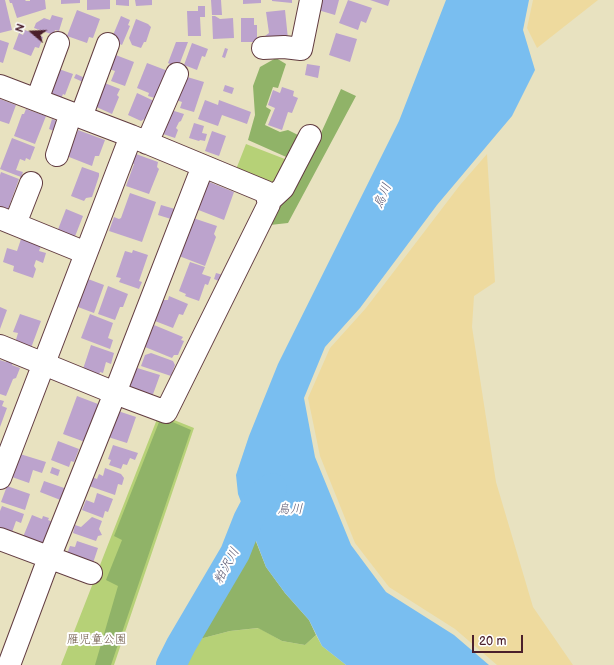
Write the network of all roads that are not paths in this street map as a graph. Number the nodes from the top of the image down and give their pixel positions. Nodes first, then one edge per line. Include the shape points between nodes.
1 (311, 0) edge
2 (58, 44) dead end
3 (108, 44) dead end
4 (263, 48) dead end
5 (177, 74) dead end
6 (0, 86) edge
7 (37, 100) junction
8 (76, 115) junction
9 (310, 136) dead end
10 (139, 139) junction
11 (57, 155) dead end
12 (203, 166) junction
13 (31, 183) dead end
14 (269, 202) junction
15 (8, 221) edge
16 (86, 252) junction
17 (0, 346) edge
18 (44, 363) junction
19 (115, 393) junction
20 (0, 478) edge
21 (0, 539) edge
22 (49, 558) junction
23 (90, 573) dead end
24 (9, 665) edge

1 - 4 street via 301,49
2 - 7 street
3 - 8 street
5 - 10 street
6 - 7 street
7 - 8 street
8 - 10 street
8 - 11 street
9 - 14 street via 283,188
10 - 12 street
10 - 16 street
12 - 14 street via 266,192
12 - 19 street
13 - 15 street
14 - 19 street via 166,412
15 - 16 street
16 - 18 street
17 - 18 street
18 - 19 street
18 - 20 street
19 - 22 street
21 - 22 street
22 - 23 street
22 - 24 street

